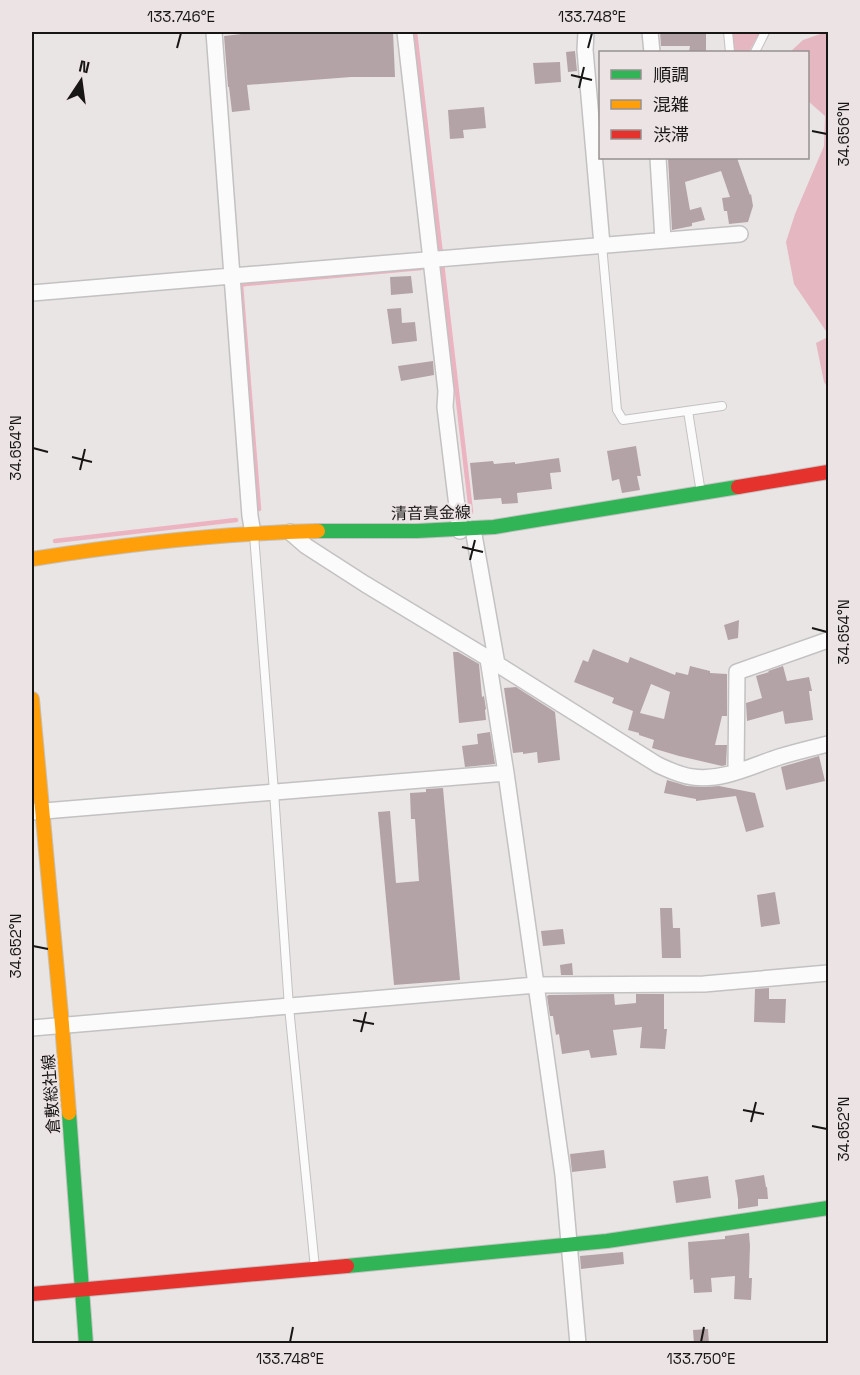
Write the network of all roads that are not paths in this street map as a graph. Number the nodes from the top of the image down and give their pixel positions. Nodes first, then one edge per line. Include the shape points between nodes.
1 (214, 32) edge
2 (405, 32) edge
3 (586, 32) edge
4 (650, 32) edge
5 (728, 32) edge
6 (765, 32) edge
7 (652, 51) edge
8 (730, 51) edge
9 (756, 51) edge
10 (658, 159) edge
11 (740, 234) dead end
12 (663, 240) junction
13 (602, 245) junction
14 (438, 259) junction
15 (232, 276) junction
16 (32, 293) edge
17 (722, 406) dead end
18 (688, 411) junction
19 (828, 472) edge
20 (701, 493) junction
21 (467, 530) junction
22 (290, 532) junction
23 (253, 533) junction
24 (32, 559) edge
25 (828, 640) edge
26 (493, 661) junction
27 (32, 699) edge
28 (828, 744) edge
29 (736, 772) junction
30 (506, 773) junction
31 (274, 792) junction
32 (37, 812) edge
33 (828, 973) edge
34 (536, 986) junction
35 (289, 1007) junction
36 (62, 1025) junction
37 (32, 1028) edge
38 (828, 1208) edge
39 (568, 1245) junction
40 (315, 1269) junction
41 (82, 1289) junction
42 (32, 1294) edge
43 (86, 1344) edge
44 (578, 1344) edge

1 - 15 street
2 - 14 street
3 - 13 street
4 - 7 street
5 - 8 lane
6 - 9 lane
10 - 12 street
11 - 12 street
12 - 13 street
13 - 14 street
13 - 18 lane via 617,410 623,420
14 - 15 street
14 - 21 street via 452,471
15 - 16 street
15 - 23 street
17 - 18 lane
18 - 20 lane
19 - 20 main road, 清音真金線
20 - 21 main road, 清音真金線
21 - 22 main road, 清音真金線
21 - 26 street
22 - 23 main road, 清音真金線
22 - 26 street via 365,584
23 - 24 main road, 清音真金線
23 - 31 lane
25 - 29 street via 737,672
26 - 29 street via 658,765 692,777 710,778
26 - 30 street
27 - 32 main road, 倉敷総社線
28 - 29 street
30 - 31 street
30 - 34 street
31 - 32 street
31 - 35 lane
32 - 36 main road, 倉敷総社線
33 - 34 street via 704,984
34 - 35 street
34 - 39 street
35 - 36 street
35 - 40 lane
36 - 37 street
36 - 41 main road, 倉敷総社線
38 - 39 main road
39 - 40 main road
39 - 44 street
40 - 41 main road
41 - 42 main road
41 - 43 main road, 倉敷総社線

